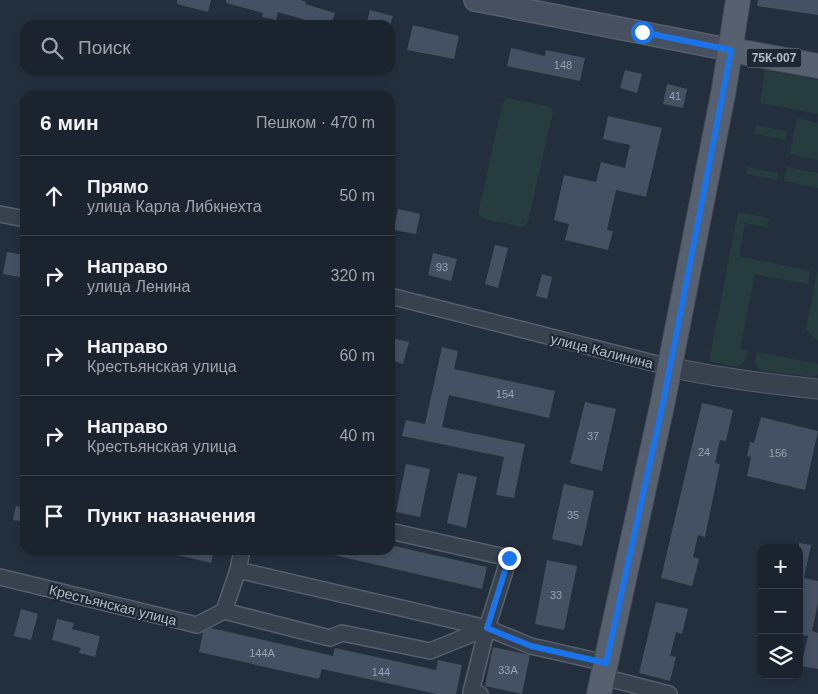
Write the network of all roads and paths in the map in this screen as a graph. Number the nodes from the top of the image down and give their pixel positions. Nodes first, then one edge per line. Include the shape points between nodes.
1 (475, 0) edge
2 (738, 0) edge
3 (731, 50) junction
4 (818, 66) edge
5 (0, 214) edge
6 (20, 218) edge
7 (395, 297) edge
8 (669, 367) junction
9 (818, 389) edge
10 (395, 532) edge
11 (241, 555) edge
12 (238, 570) junction
13 (0, 577) edge
14 (224, 611) junction
15 (487, 628) junction
16 (603, 678) edge
17 (476, 693) edge
18 (669, 694) edge

1 - 3 main road
2 - 3 main road
3 - 4 main road, 75К-007
3 - 8 main road
5 - 6 street
7 - 8 street, улица Калинина
8 - 9 street, улица Калинина via 751,382
8 - 16 main road
10 - 15 street via 509,558
11 - 12 street
12 - 14 street
12 - 15 street
13 - 14 street, Крестьянская улица via 197,625
14 - 15 street via 330,638 342,632 430,651
15 - 16 street
15 - 17 street
16 - 18 street

